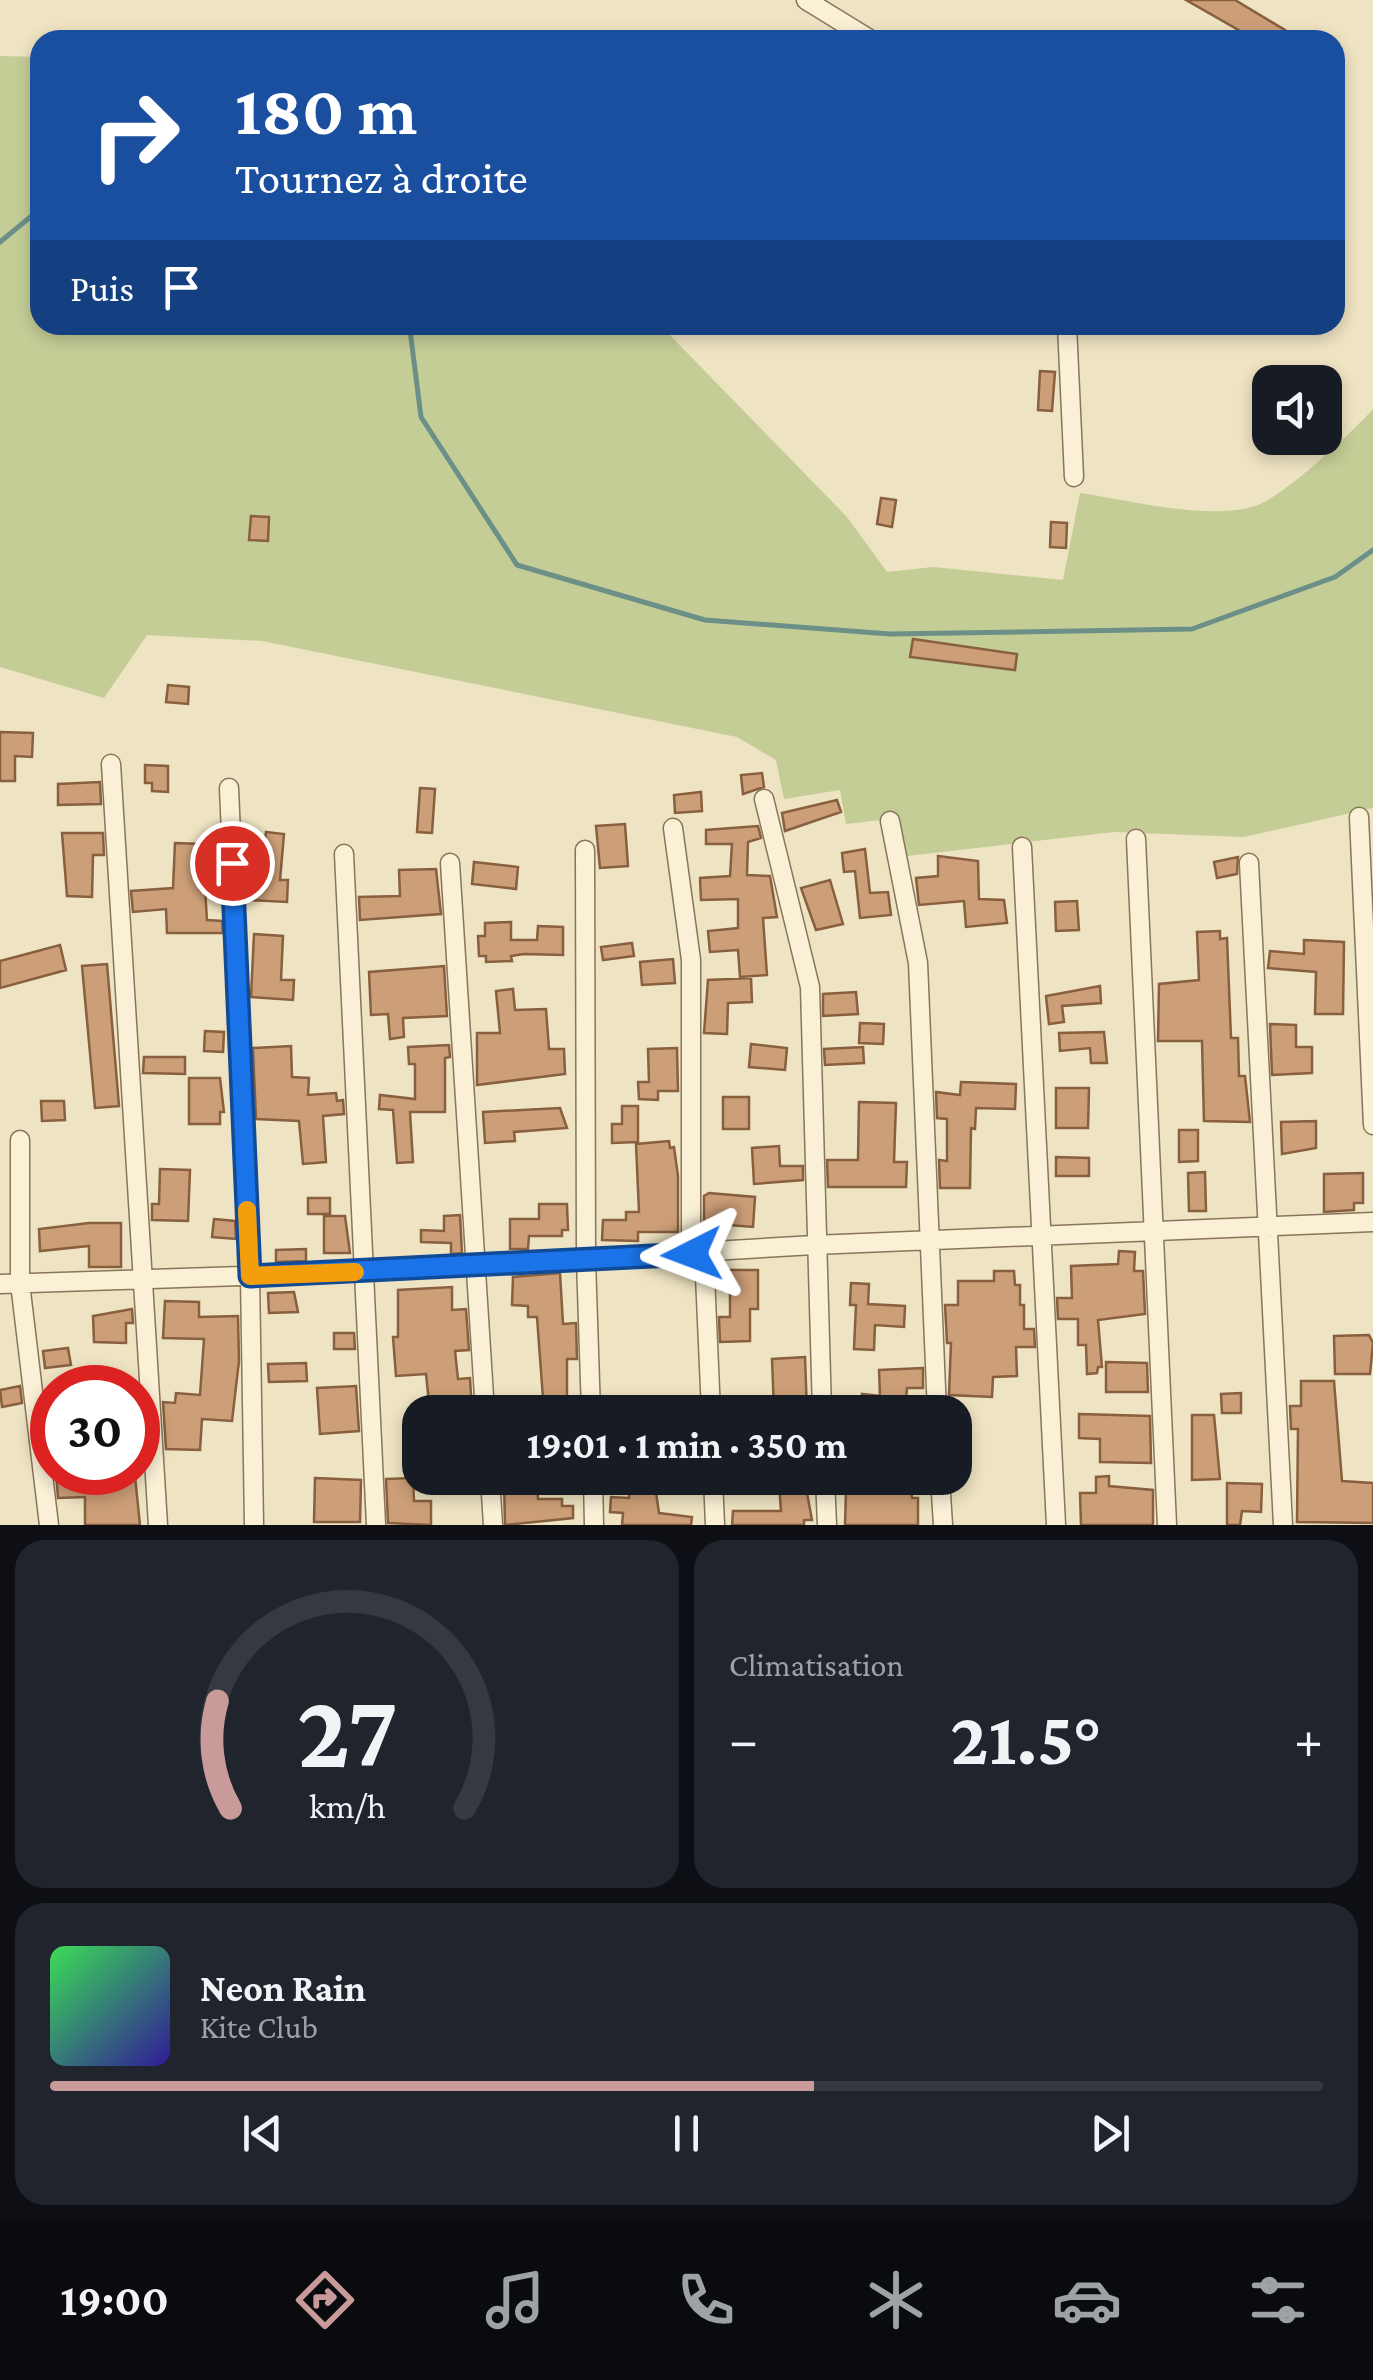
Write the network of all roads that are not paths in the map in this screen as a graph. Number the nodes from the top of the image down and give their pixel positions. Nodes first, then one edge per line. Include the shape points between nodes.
1 (806, 0) edge
2 (855, 30) edge
3 (1067, 335) edge
4 (1074, 477) dead end
5 (111, 764) dead end
6 (228, 788) dead end
7 (764, 799) dead end
8 (1359, 817) dead end
9 (890, 821) dead end
10 (673, 828) dead end
11 (1136, 839) dead end
12 (1022, 847) dead end
13 (585, 850) dead end
14 (344, 854) dead end
15 (450, 863) dead end
16 (1248, 863) dead end
17 (1373, 1126) edge
18 (20, 1140) dead end
19 (1373, 1222) edge
20 (1269, 1226) junction
21 (1153, 1231) junction
22 (1038, 1240) junction
23 (930, 1242) junction
24 (814, 1245) junction
25 (698, 1253) junction
26 (586, 1260) junction
27 (476, 1267) junction
28 (362, 1272) junction
29 (250, 1276) junction
30 (142, 1278) junction
31 (20, 1283) junction
32 (0, 1284) edge
33 (485, 1395) edge
34 (590, 1395) edge
35 (710, 1395) edge
36 (821, 1395) edge
37 (936, 1395) edge
38 (491, 1495) edge
39 (593, 1495) edge
40 (714, 1495) edge
41 (826, 1495) edge
42 (941, 1495) edge
43 (49, 1525) edge
44 (158, 1525) edge
45 (254, 1525) edge
46 (376, 1525) edge
47 (493, 1525) edge
48 (594, 1525) edge
49 (715, 1525) edge
50 (827, 1525) edge
51 (942, 1525) edge
52 (1056, 1525) edge
53 (1167, 1525) edge
54 (1283, 1525) edge

1 - 2 street
3 - 4 street
5 - 30 street
6 - 29 street
7 - 24 street via 810,987
8 - 17 street
9 - 23 street via 918,963
10 - 25 street via 691,960
11 - 21 street
12 - 22 street
13 - 26 street
14 - 28 street
15 - 27 street
16 - 20 street
18 - 31 street
19 - 20 street
20 - 21 street
20 - 54 street
21 - 22 street
21 - 53 street
22 - 23 street
22 - 52 street
23 - 24 street
23 - 37 street
24 - 25 street
24 - 36 street
25 - 26 street
25 - 35 street
26 - 27 street
26 - 34 street
27 - 28 street
27 - 33 street
28 - 29 street
28 - 46 street
29 - 30 street
29 - 45 street
30 - 31 street
30 - 44 street
31 - 32 street
31 - 43 street
38 - 47 street
39 - 48 street
40 - 49 street
41 - 50 street
42 - 51 street

